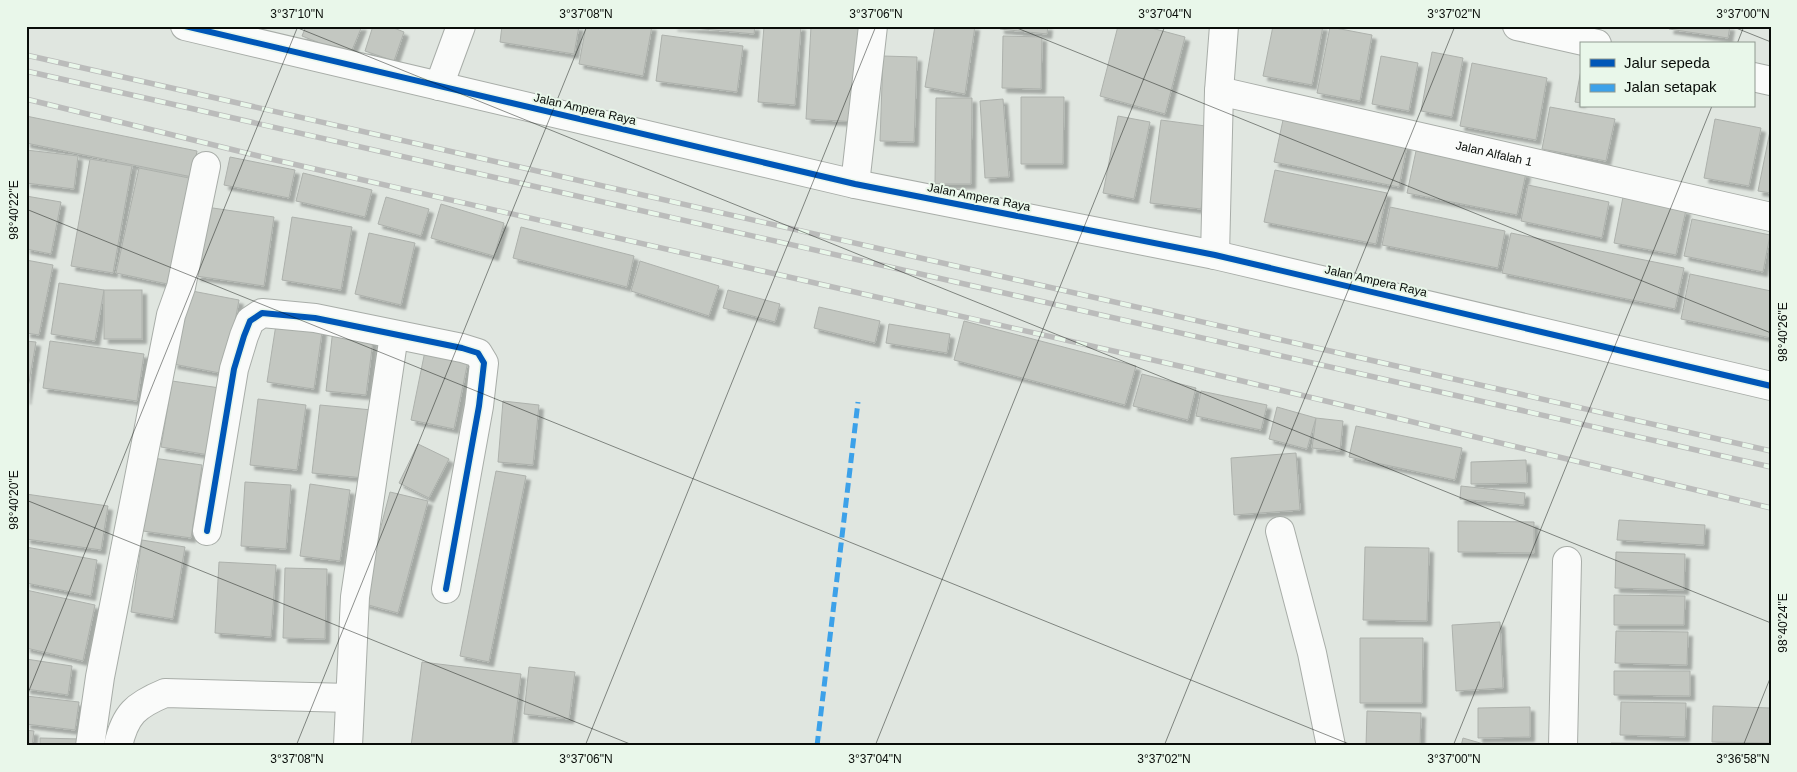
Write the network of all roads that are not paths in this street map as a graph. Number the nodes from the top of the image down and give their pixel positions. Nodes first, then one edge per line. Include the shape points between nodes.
1 (185, 26) edge
2 (461, 26) edge
3 (873, 26) edge
4 (1224, 26) edge
5 (1516, 26) edge
6 (1588, 42) edge
7 (1754, 78) edge
8 (1771, 81) edge
9 (439, 86) junction
10 (1219, 92) junction
11 (206, 166) dead end
12 (855, 184) junction
13 (1771, 217) edge
14 (1215, 254) junction
15 (394, 335) junction
16 (1771, 386) edge
17 (1280, 530) dead end
18 (207, 531) dead end
19 (1566, 562) dead end
20 (446, 589) dead end
21 (350, 698) junction
22 (90, 746) edge
23 (118, 746) edge
24 (348, 746) edge
25 (1331, 746) edge
26 (1563, 746) edge

1 - 9 street, Jalan Ampera Raya
2 - 9 street
3 - 12 street
4 - 10 street
5 - 6 street
7 - 8 street
9 - 12 street, Jalan Ampera Raya
10 - 13 street, Jalan Alfalah 1
10 - 14 street
11 - 22 street via 169,324 100,677
12 - 14 street, Jalan Ampera Raya
14 - 16 street, Jalan Ampera Raya
15 - 18 street via 315,318 262,313 250,321 234,368
15 - 20 street via 462,348 478,353 484,363
15 - 21 street via 355,597
17 - 25 street via 1312,652
19 - 26 street
21 - 23 street via 165,694 143,702 132,712
21 - 24 street

